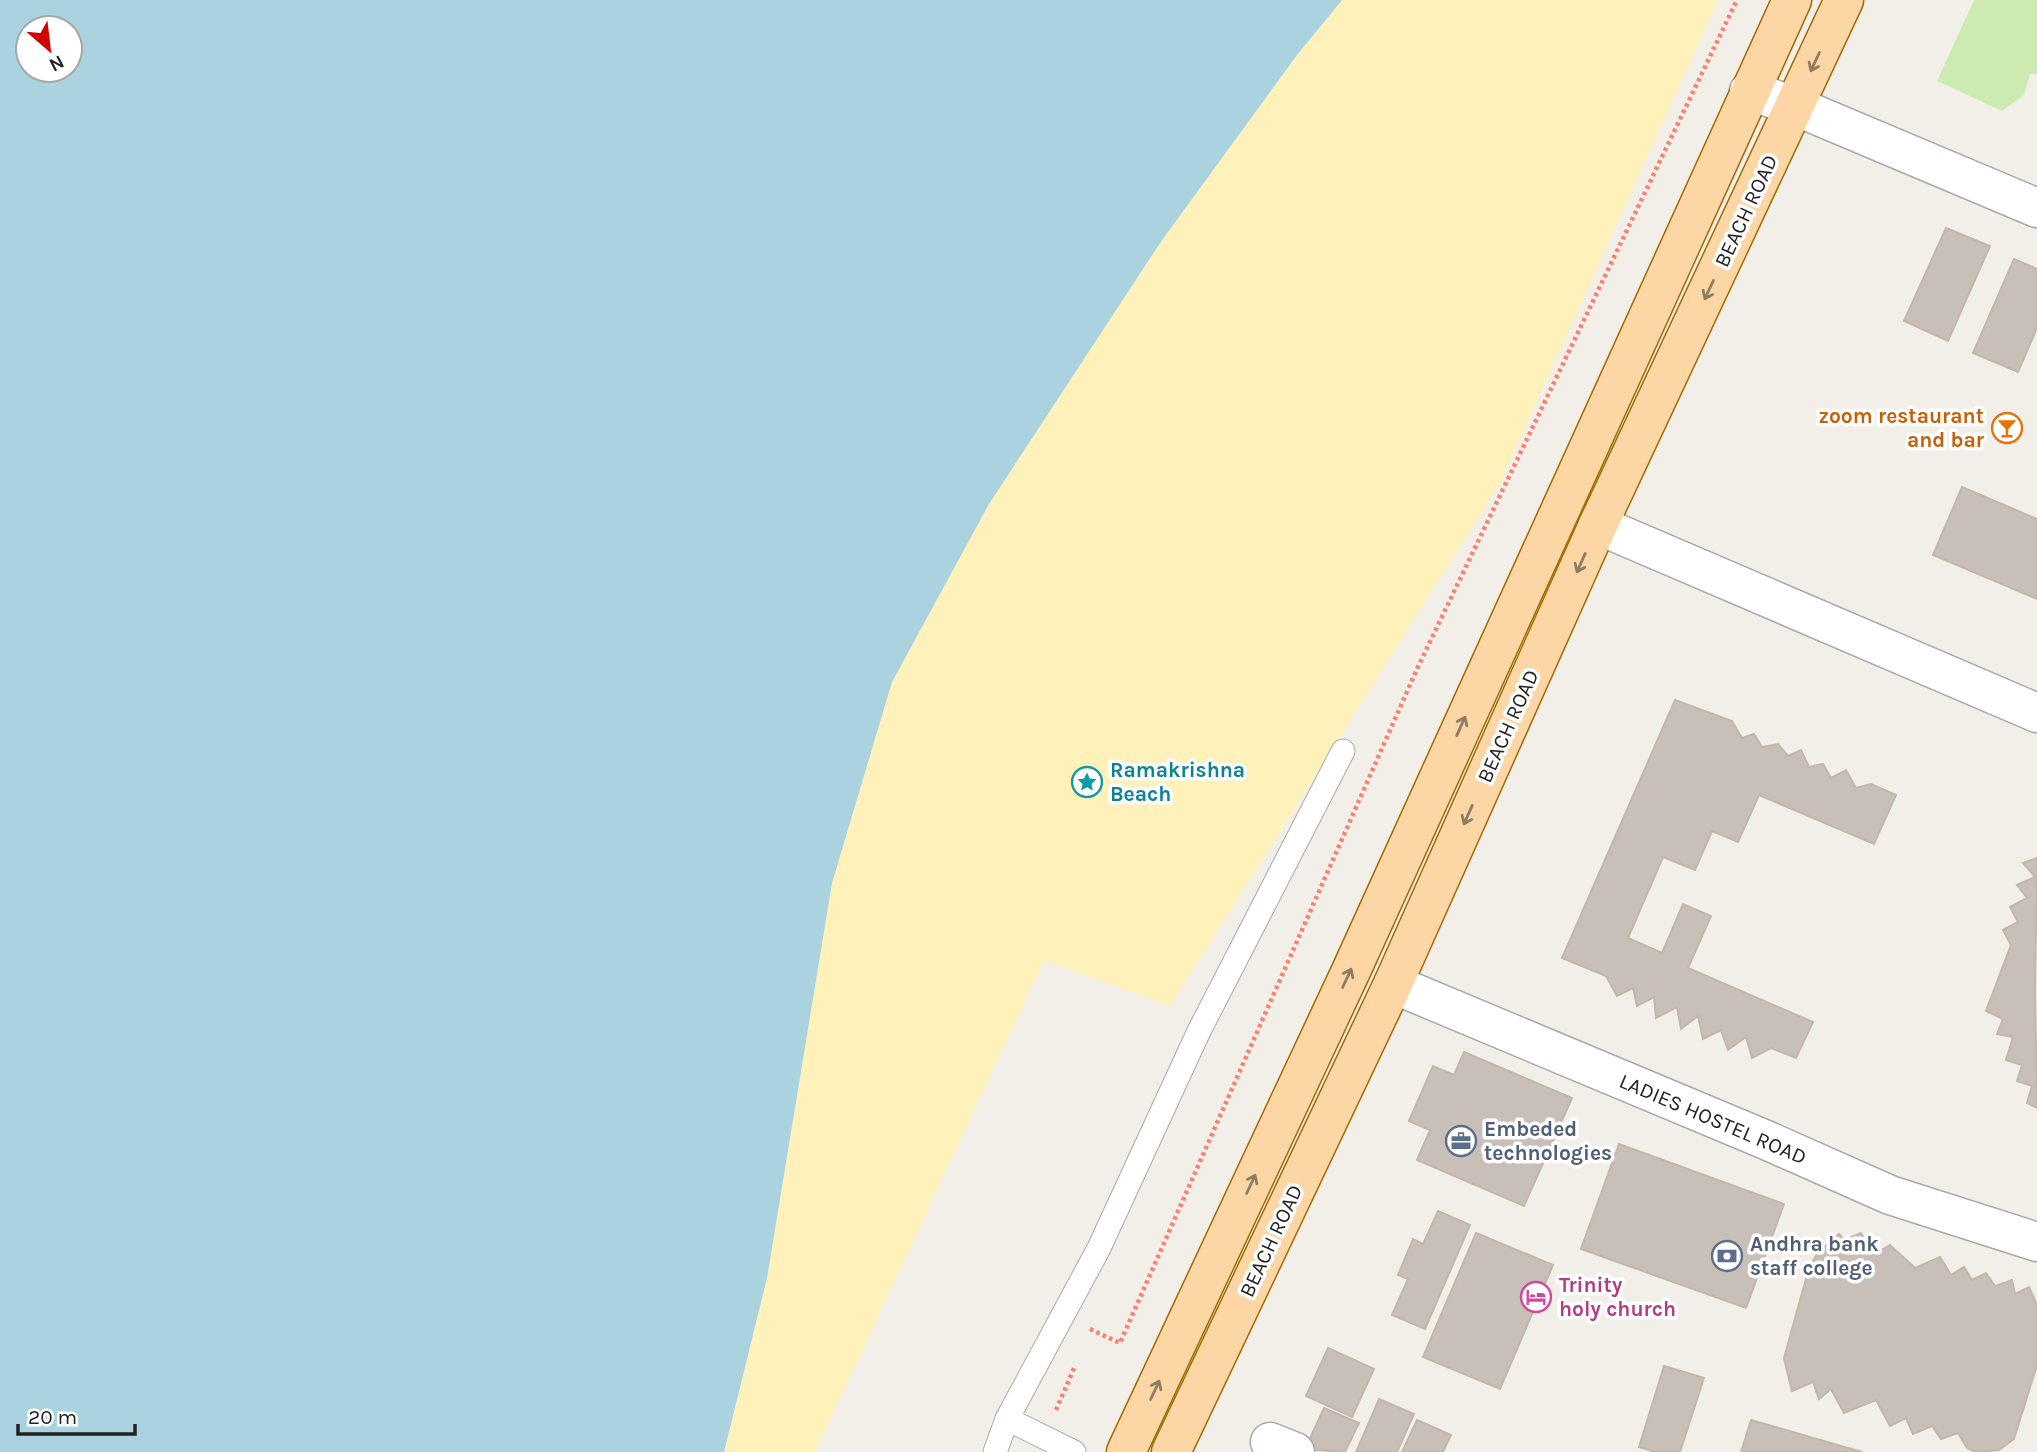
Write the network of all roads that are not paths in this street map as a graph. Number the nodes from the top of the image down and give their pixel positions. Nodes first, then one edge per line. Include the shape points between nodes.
1 (1792, 0) edge
2 (1844, 0) edge
3 (1749, 91) junction
4 (1795, 106) junction
5 (2037, 208) edge
6 (1598, 525) junction
7 (2037, 713) edge
8 (1342, 751) dead end
9 (1393, 985) junction
10 (2037, 1242) edge
11 (1007, 1419) junction
12 (995, 1452) edge
13 (1074, 1452) edge
14 (1126, 1452) edge
15 (1171, 1452) edge

1 - 3 main road, BEACH ROAD
2 -> 4 main road, BEACH ROAD
3 - 4 street
14 -> 3 main road, BEACH ROAD via 1351,971
4 - 5 street
4 -> 6 main road, BEACH ROAD
6 - 7 street
6 -> 9 main road, BEACH ROAD
8 - 11 lane via 1199,1031 1099,1248
9 - 10 street, LADIES HOSTEL ROAD via 1889,1195
9 - 15 main road, BEACH ROAD
11 - 12 lane
11 - 13 lane

